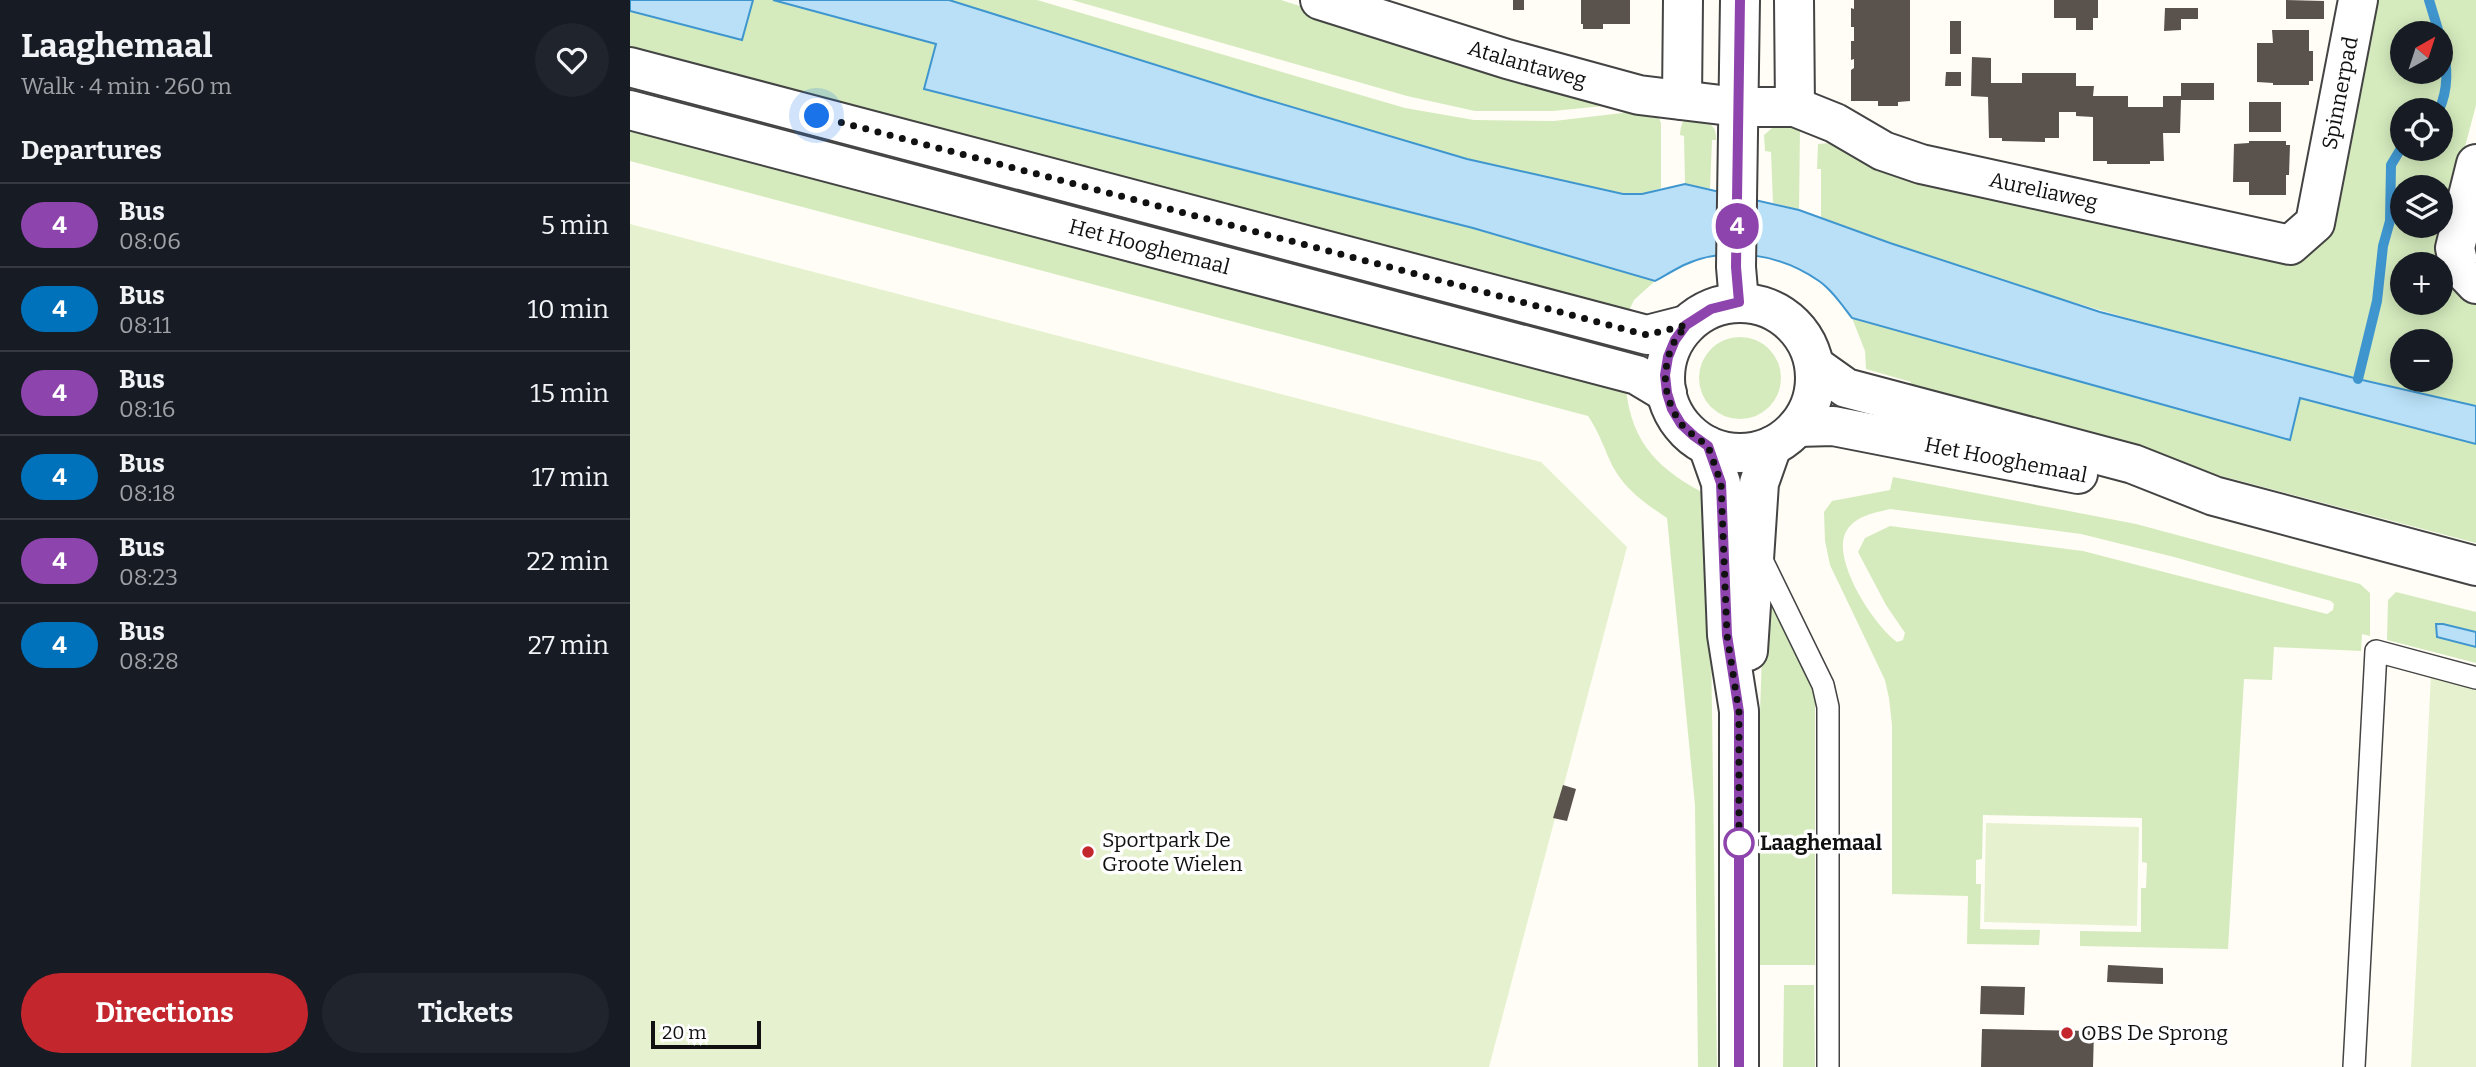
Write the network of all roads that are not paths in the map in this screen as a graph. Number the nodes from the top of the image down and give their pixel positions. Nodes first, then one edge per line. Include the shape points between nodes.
1 (1320, 0) edge
2 (1683, 0) edge
3 (1740, 0) edge
4 (1794, 0) edge
5 (2358, 0) edge
6 (630, 67) edge
7 (1682, 100) junction
8 (1795, 107) junction
9 (630, 110) edge
10 (1738, 122) junction
11 (2476, 164) edge
12 (2321, 186) joint
13 (1737, 284) junction
14 (2476, 285) edge
15 (1686, 325) junction
16 (1815, 366) junction
17 (1667, 393) junction
18 (1784, 437) junction
19 (1708, 446) junction
20 (2214, 496) junction
21 (1755, 548) junction
22 (2476, 566) edge
23 (2476, 678) edge
24 (1739, 712) junction
25 (1739, 1067) edge
26 (1828, 1067) edge
27 (2354, 1067) edge

1 - 7 street, Atalantaweg via 1507,59 1639,95
2 - 7 street
3 - 10 street
4 - 8 street
5 - 12 street, Spinnerpad
6 - 15 street, Het Hooghemaal via 1647,335
7 - 10 street, Atalantaweg
8 - 10 street, Aureliaweg
8 - 12 street, Aureliaweg via 1921,164 2290,245 2315,223
9 - 17 street, Het Hooghemaal via 1637,375
10 - 13 street
11 - 14 street via 2455,248 2459,266
13 - 15 street
13 - 16 street via 1796,327
15 - 17 street via 1668,357
16 - 18 street via 1809,409
16 - 20 street, Het Hooghemaal via 1846,388 2133,464
17 - 19 street via 1681,424
18 - 19 street via 1740,453
18 - 20 street, Het Hooghemaal via 1833,426
18 - 21 street via 1759,483
19 - 24 street via 1721,483 1727,635
20 - 22 street, Het Hooghemaal
21 - 24 street via 1751,635
21 - 26 lane via 1823,685 1828,707
23 - 27 lane via 2376,651
24 - 25 street

